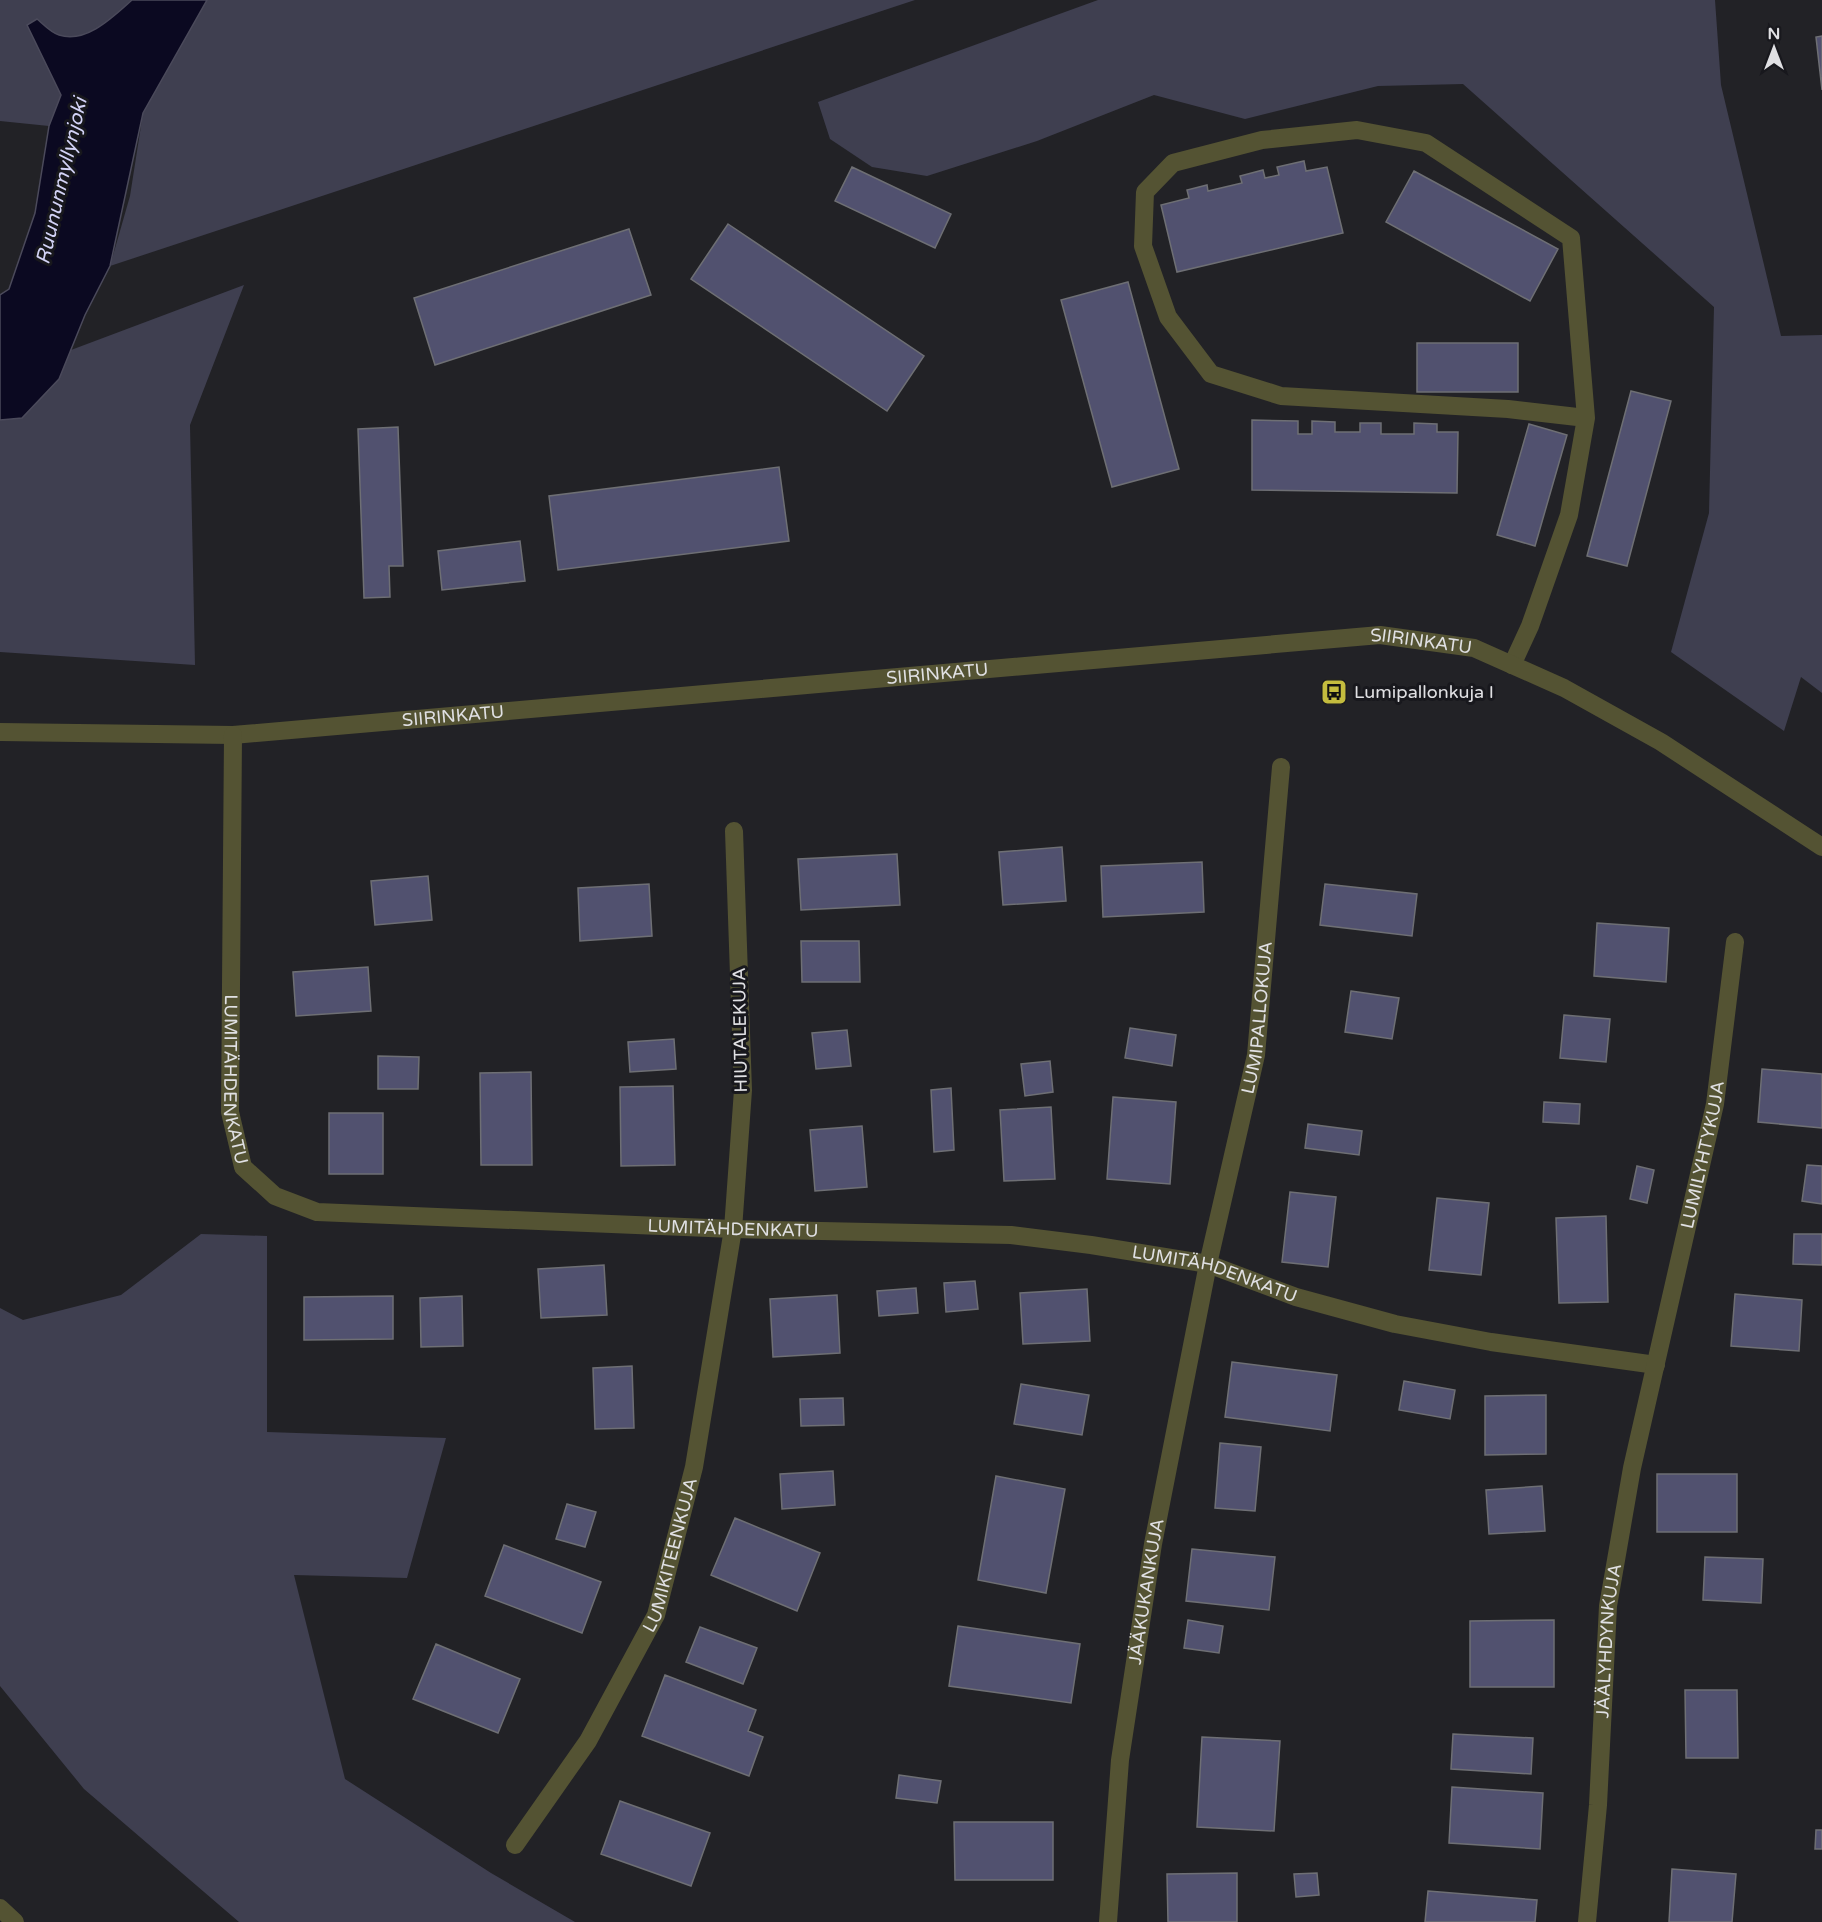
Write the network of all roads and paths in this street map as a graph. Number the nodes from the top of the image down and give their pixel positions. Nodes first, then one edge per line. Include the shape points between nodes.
1 (1586, 418) junction
2 (1512, 665) junction
3 (0, 732) edge
4 (233, 735) junction
5 (1281, 767) dead end
6 (734, 831) dead end
7 (1822, 847) edge
8 (1735, 942) dead end
9 (733, 1228) junction
10 (1208, 1264) junction
11 (1656, 1365) junction
12 (515, 1845) dead end
13 (0, 1908) edge
14 (15, 1922) edge
15 (1108, 1922) edge
16 (1587, 1922) edge

1 - 1 street via 1571,238 1426,143 1357,130 1262,140 1173,163 1145,192 1143,246 1168,317 1211,374 1281,396 1508,409
1 - 2 street via 1569,515
2 - 4 street, SIIRINKATU via 1474,648 1380,635
2 - 7 street, SIIRINKATU via 1564,688 1661,742
3 - 4 street, SIIRINKATU
4 - 9 street, LUMITÄHDENKATU via 230,1112 243,1167 275,1196 317,1212
5 - 10 street, LUMIPALLOKUJA via 1256,1055
6 - 9 street, HIUTALEKUJA via 743,1089
8 - 11 street, LUMILYHTYKUJA via 1716,1104
9 - 10 street, LUMITÄHDENKATU via 1011,1235
9 - 12 street, LUMIKITEENKUJA via 694,1467 656,1615 588,1741
10 - 11 street, LUMITÄHDENKATU via 1296,1297 1395,1324
10 - 15 street, JÄÄKUKANKUJA via 1153,1544 1120,1760
11 - 16 street, JÄÄLYHDYNKUJA via 1632,1468 1608,1606 1598,1805
13 - 14 street

